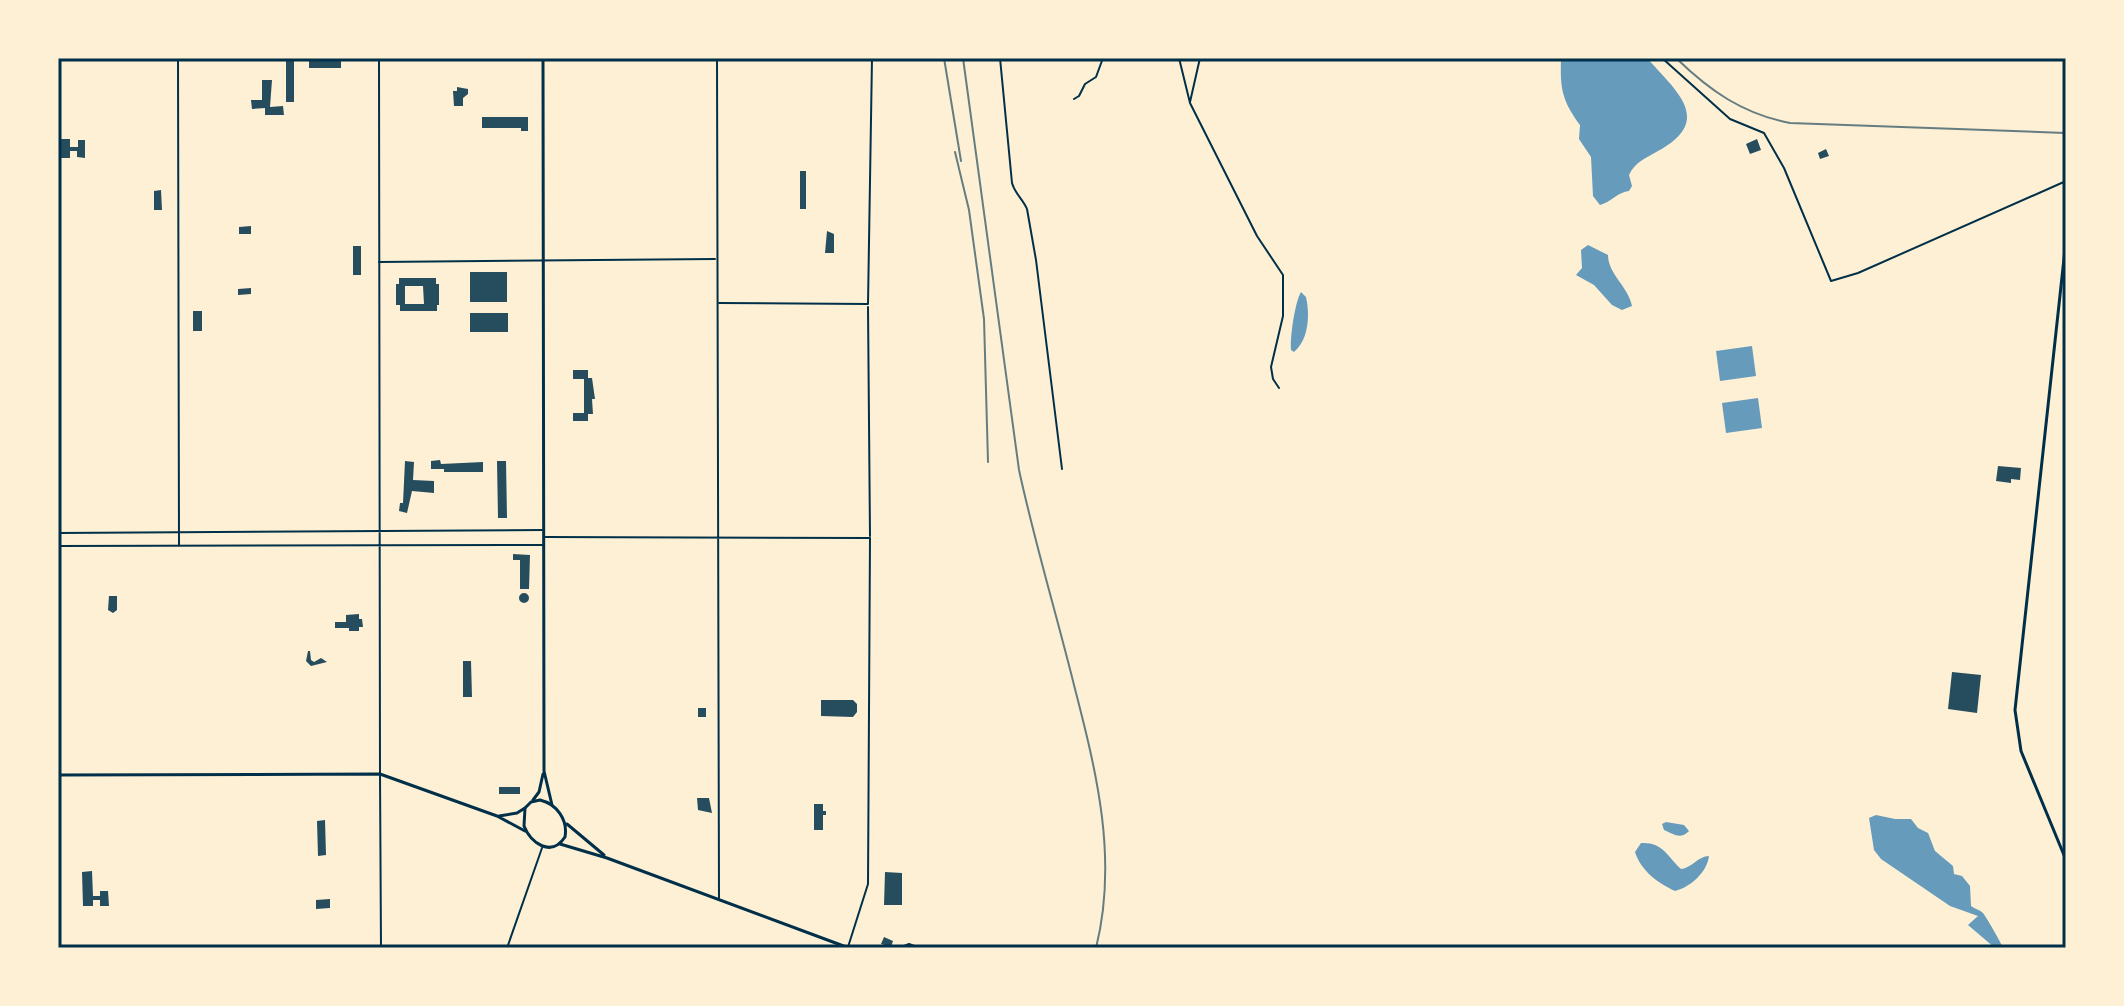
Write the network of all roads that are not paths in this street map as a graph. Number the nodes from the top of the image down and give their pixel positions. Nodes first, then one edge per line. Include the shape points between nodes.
1 (178, 58) edge
2 (379, 58) edge
3 (543, 58) edge
4 (717, 58) edge
5 (872, 58) edge
6 (1000, 58) edge
7 (1103, 58) edge
8 (1179, 58) edge
9 (1200, 58) edge
10 (1662, 58) edge
11 (1731, 58) edge
12 (1742, 58) edge
13 (1074, 99) dead end
14 (1190, 103) junction
15 (2066, 181) edge
16 (2066, 239) edge
17 (717, 259) junction
18 (543, 260) junction
19 (379, 262) junction
20 (719, 303) junction
21 (868, 304) junction
22 (1279, 388) dead end
23 (1062, 469) dead end
24 (544, 530) junction
25 (178, 532) junction
26 (379, 532) junction
27 (58, 533) edge
28 (544, 537) junction
29 (719, 537) junction
30 (870, 538) junction
31 (380, 545) junction
32 (544, 545) junction
33 (58, 546) edge
34 (179, 546) junction
35 (544, 771) junction
36 (380, 774) junction
37 (58, 775) edge
38 (531, 802) junction
39 (552, 805) junction
40 (525, 808) junction
41 (497, 816) junction
42 (565, 822) junction
43 (525, 831) junction
44 (560, 844) junction
45 (542, 847) junction
46 (607, 858) junction
47 (2066, 860) edge
48 (719, 899) junction
49 (381, 948) edge
50 (507, 948) edge
51 (848, 948) edge
52 (899, 948) edge
53 (920, 948) edge

1 - 25 street
2 - 19 street
3 - 18 main road
4 - 17 street
5 - 21 street
6 - 23 street via 1012,183 1027,209 1036,260
7 - 13 street via 1096,77
8 - 14 street
9 - 14 street
10 - 15 street via 1730,119 1764,133 1831,281
11 - 12 street
14 - 22 street via 1257,236 1283,275 1283,316 1271,367
16 - 47 main road via 2015,710 2021,751
17 - 18 street
17 - 20 street
18 - 19 street
18 - 24 main road
19 - 26 street
20 - 21 street
20 - 29 street
21 - 30 street
24 - 26 street
24 - 28 main road
25 - 26 street
25 - 27 street
25 - 34 street
26 - 31 street
28 - 29 street
28 - 32 main road
29 - 30 street
29 - 48 street
30 - 51 street via 869,874
31 - 32 street
31 - 34 street
31 - 36 street
32 - 35 main road
33 - 34 street
35 - 38 main road
35 - 39 main road
36 - 37 main road
36 - 41 main road
36 - 49 street
38 - 39 main road
38 - 40 main road
39 - 42 main road
40 - 41 main road
40 - 43 main road
41 - 43 main road
42 - 44 main road
42 - 46 main road
43 - 45 main road
44 - 45 main road
44 - 46 main road
45 - 50 street
46 - 48 main road
48 - 51 main road
52 - 53 street

